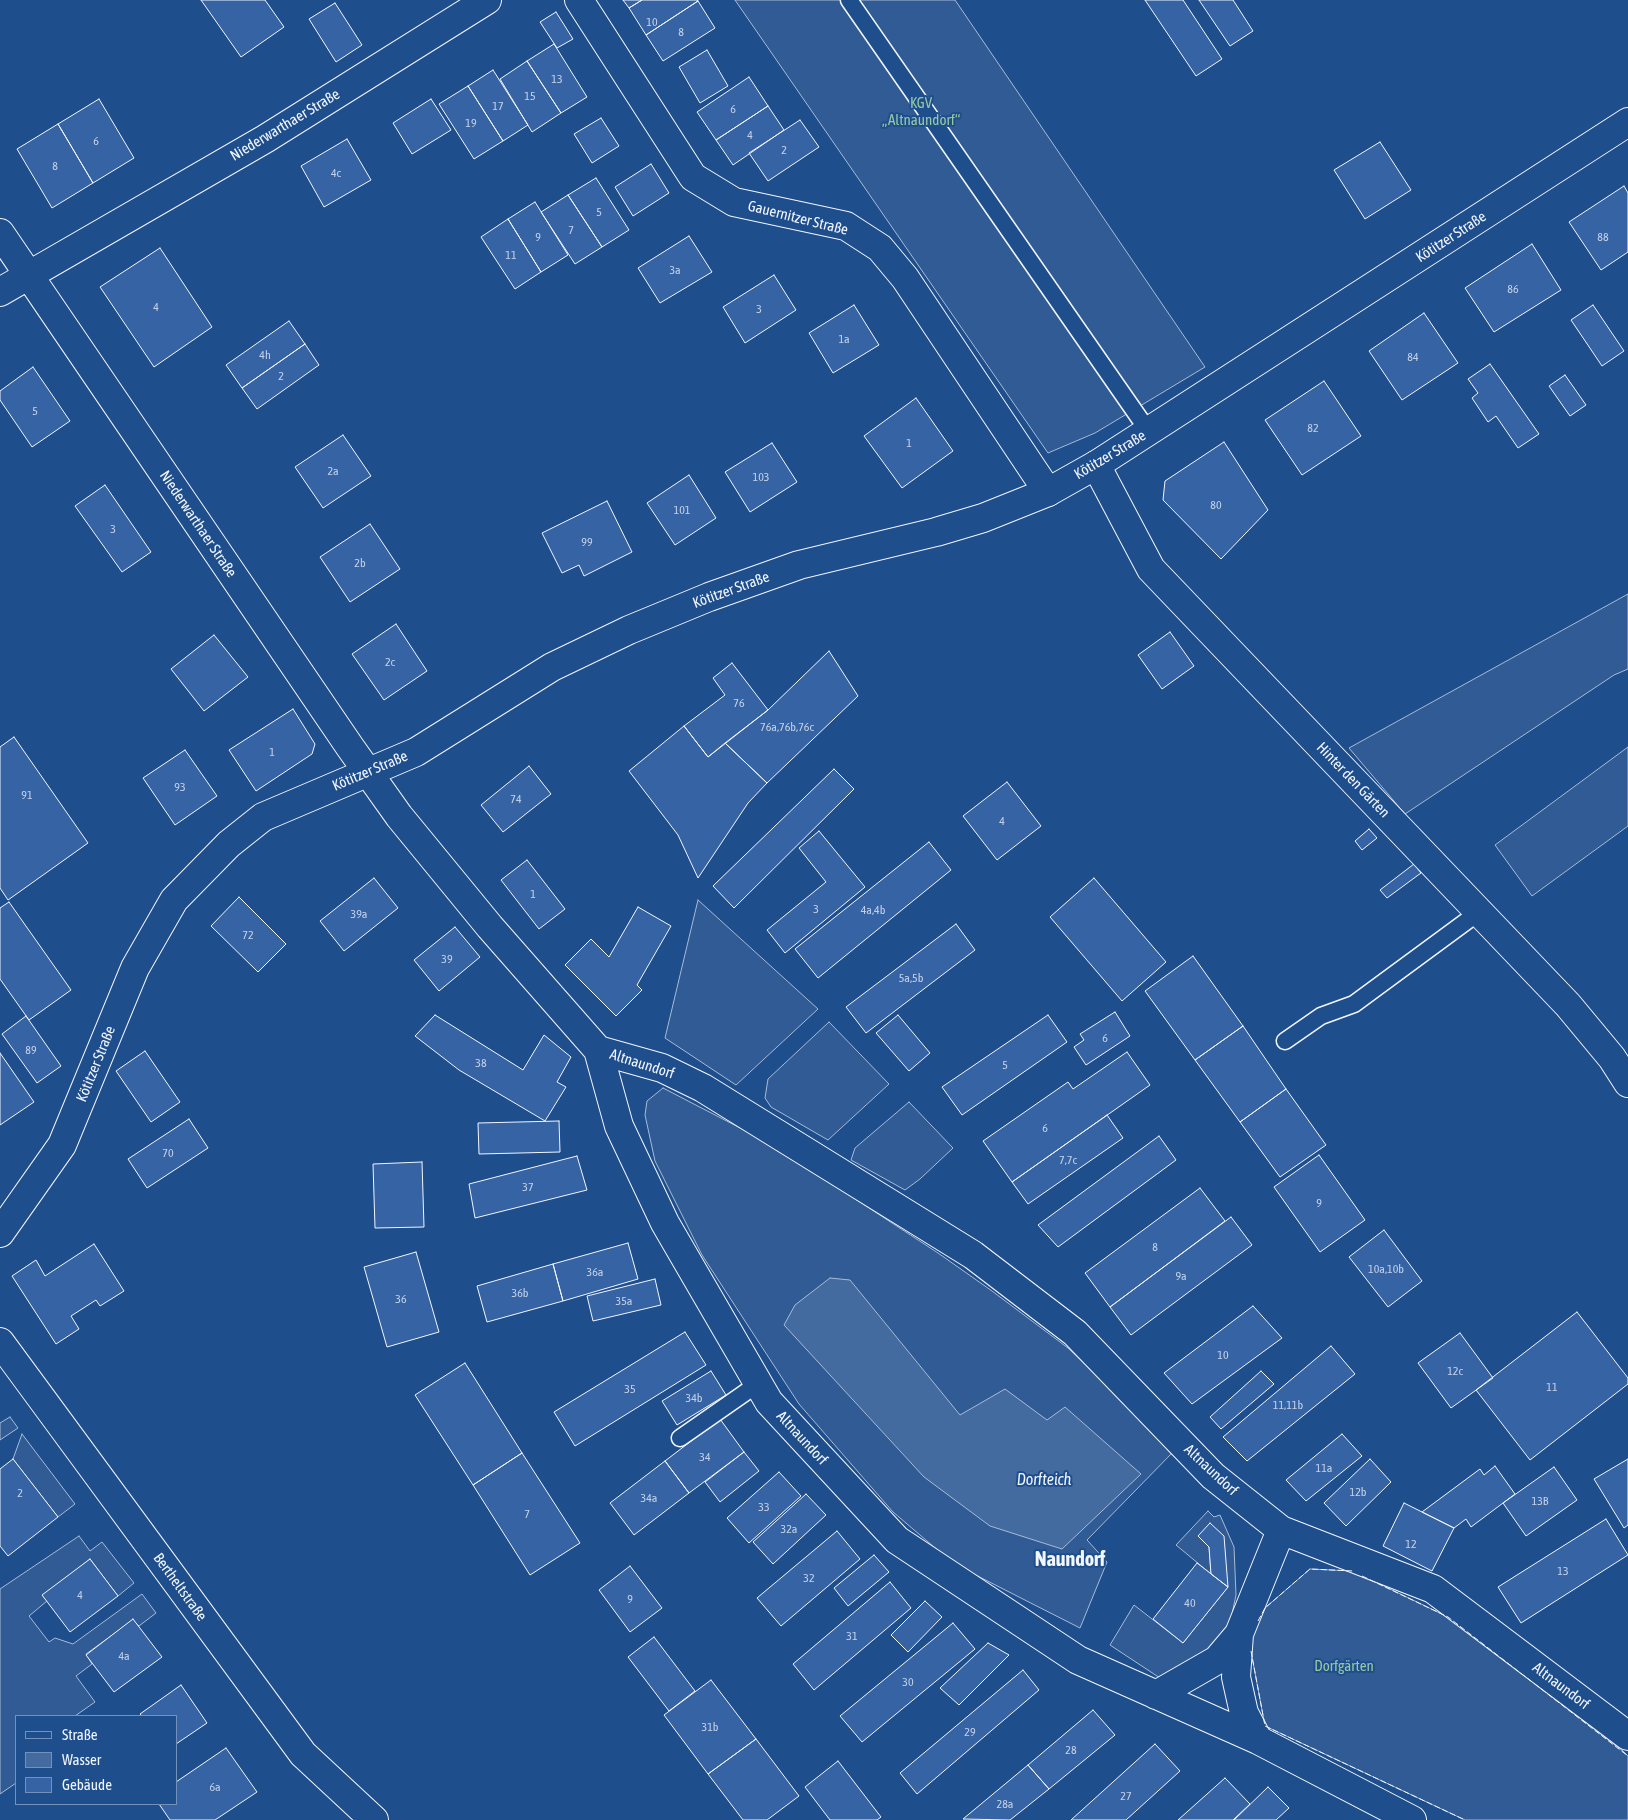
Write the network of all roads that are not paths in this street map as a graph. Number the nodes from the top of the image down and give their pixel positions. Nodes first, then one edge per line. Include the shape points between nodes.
1 (488, 0) edge
2 (579, 0) edge
3 (849, 0) edge
4 (1628, 122) edge
5 (0, 233) edge
6 (28, 276) junction
7 (0, 292) edge
8 (1149, 432) junction
9 (1096, 465) junction
10 (1048, 492) junction
11 (368, 772) junction
12 (1479, 912) junction
13 (1285, 1041) dead end
14 (598, 1050) junction
15 (1628, 1084) edge
16 (0, 1233) edge
17 (0, 1342) edge
18 (759, 1383) junction
19 (680, 1438) dead end
20 (1281, 1530) junction
21 (1239, 1634) junction
22 (1156, 1695) junction
23 (1628, 1736) edge
24 (1258, 1740) junction
25 (374, 1820) edge
26 (1412, 1820) edge

1 - 6 street, Niederwarthaer Straße via 265,139
2 - 10 street, Gauernitzer Straße via 693,177 734,202 846,226 880,248 905,278
3 - 8 lane
4 - 8 street, Kötitzer Straße
5 - 6 street, Niederwarthaer Straße
6 - 7 street
6 - 11 street, Niederwarthaer Straße
8 - 9 street, Kötitzer Straße
9 - 10 street, Kötitzer Straße
9 - 12 street, Hinter den Gärten via 1151,569
10 - 11 street, Kötitzer Straße via 983,518 936,532 799,565 638,626 552,667 423,748
11 - 14 street, Altnaundorf via 490,927
11 - 16 street, Kötitzer Straße via 263,817 229,844 174,900 135,968 62,1145
12 - 13 lane via 1354,1004 1321,1016
12 - 15 street, Hinter den Gärten via 1568,1005 1612,1058
14 - 18 street, Altnaundorf via 619,1126 665,1223
14 - 20 street, Altnaundorf via 662,1068 703,1088 973,1255 1075,1333 1213,1476
17 - 25 street, Bertheltstraße via 303,1754
18 - 19 lane
18 - 22 street, Altnaundorf via 770,1402 896,1540 1078,1660
20 - 21 street
20 - 23 street, Altnaundorf via 1434,1588
21 - 22 street via 1217,1660
21 - 24 street via 1236,1677 1244,1712
22 - 24 street, Altnaundorf
24 - 26 street, Altnaundorf

